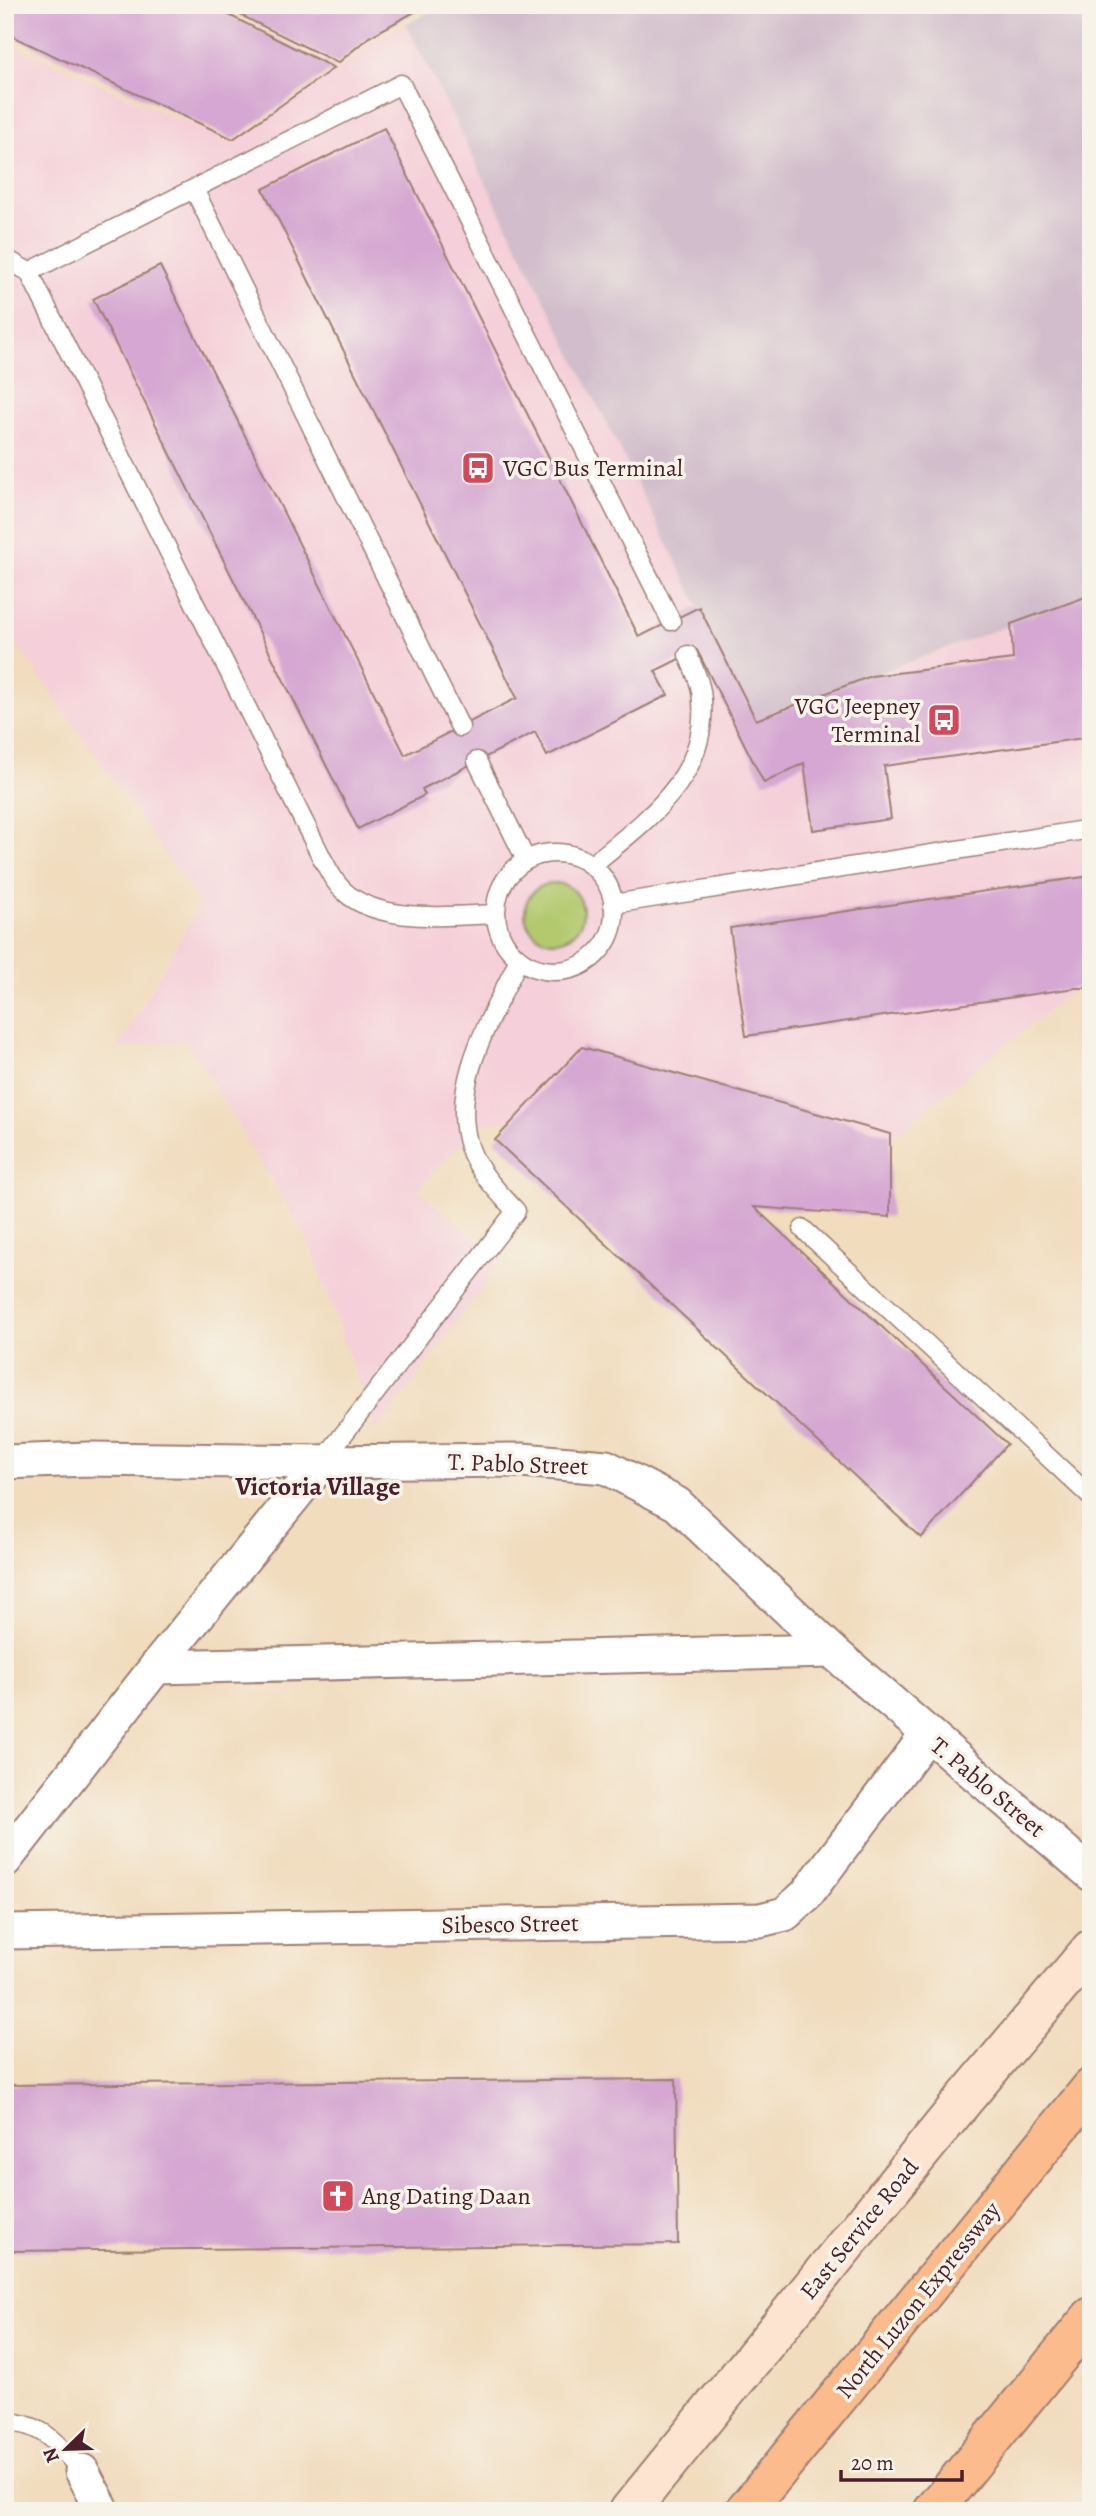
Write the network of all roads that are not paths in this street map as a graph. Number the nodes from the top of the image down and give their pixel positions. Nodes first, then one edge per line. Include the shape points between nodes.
1 (194, 189) junction
2 (5, 258) edge
3 (29, 272) junction
4 (671, 621) dead end
5 (688, 654) dead end
6 (460, 727) dead end
7 (477, 761) dead end
8 (1091, 829) edge
9 (526, 860) junction
10 (592, 865) junction
11 (613, 904) junction
12 (495, 914) junction
13 (519, 959) junction
14 (803, 1229) dead end
15 (5, 1462) edge
16 (322, 1462) junction
17 (1091, 1497) edge
18 (832, 1651) junction
19 (156, 1667) junction
20 (927, 1735) junction
21 (5, 1860) edge
22 (1091, 1874) edge
23 (5, 1933) edge
24 (1091, 1949) edge
25 (1091, 2088) edge
26 (1091, 2317) edge
27 (5, 2422) edge
28 (82, 2471) joint
29 (103, 2511) edge
30 (629, 2511) edge
31 (745, 2511) edge
32 (933, 2511) edge

1 - 3 lane
1 - 4 lane via 401,85
1 - 6 lane
2 - 3 lane
3 - 12 lane via 340,888 369,907 400,914
5 - 10 lane via 700,688 703,718 696,754 655,813
7 - 9 lane
8 - 11 lane
9 - 10 lane via 559,852
9 - 12 lane via 509,874 498,892
10 - 11 lane via 607,883
11 - 13 lane via 613,924 606,942 576,968 536,968
12 - 13 lane via 507,947
13 - 16 lane via 467,1078 463,1116 470,1148 516,1211
14 - 17 lane
15 - 16 street, T. Pablo Street
16 - 18 street, T. Pablo Street via 522,1460 607,1467 677,1504
16 - 19 street
18 - 19 street
18 - 20 street, T. Pablo Street
19 - 21 street
20 - 22 street, T. Pablo Street
20 - 23 street, Sibesco Street via 806,1895 785,1914 760,1920
24 - 30 main road, East Service Road
25 - 31 highway, North Luzon Expressway
26 - 32 highway
27 - 28 lane via 25,2423 47,2434
28 - 29 street

